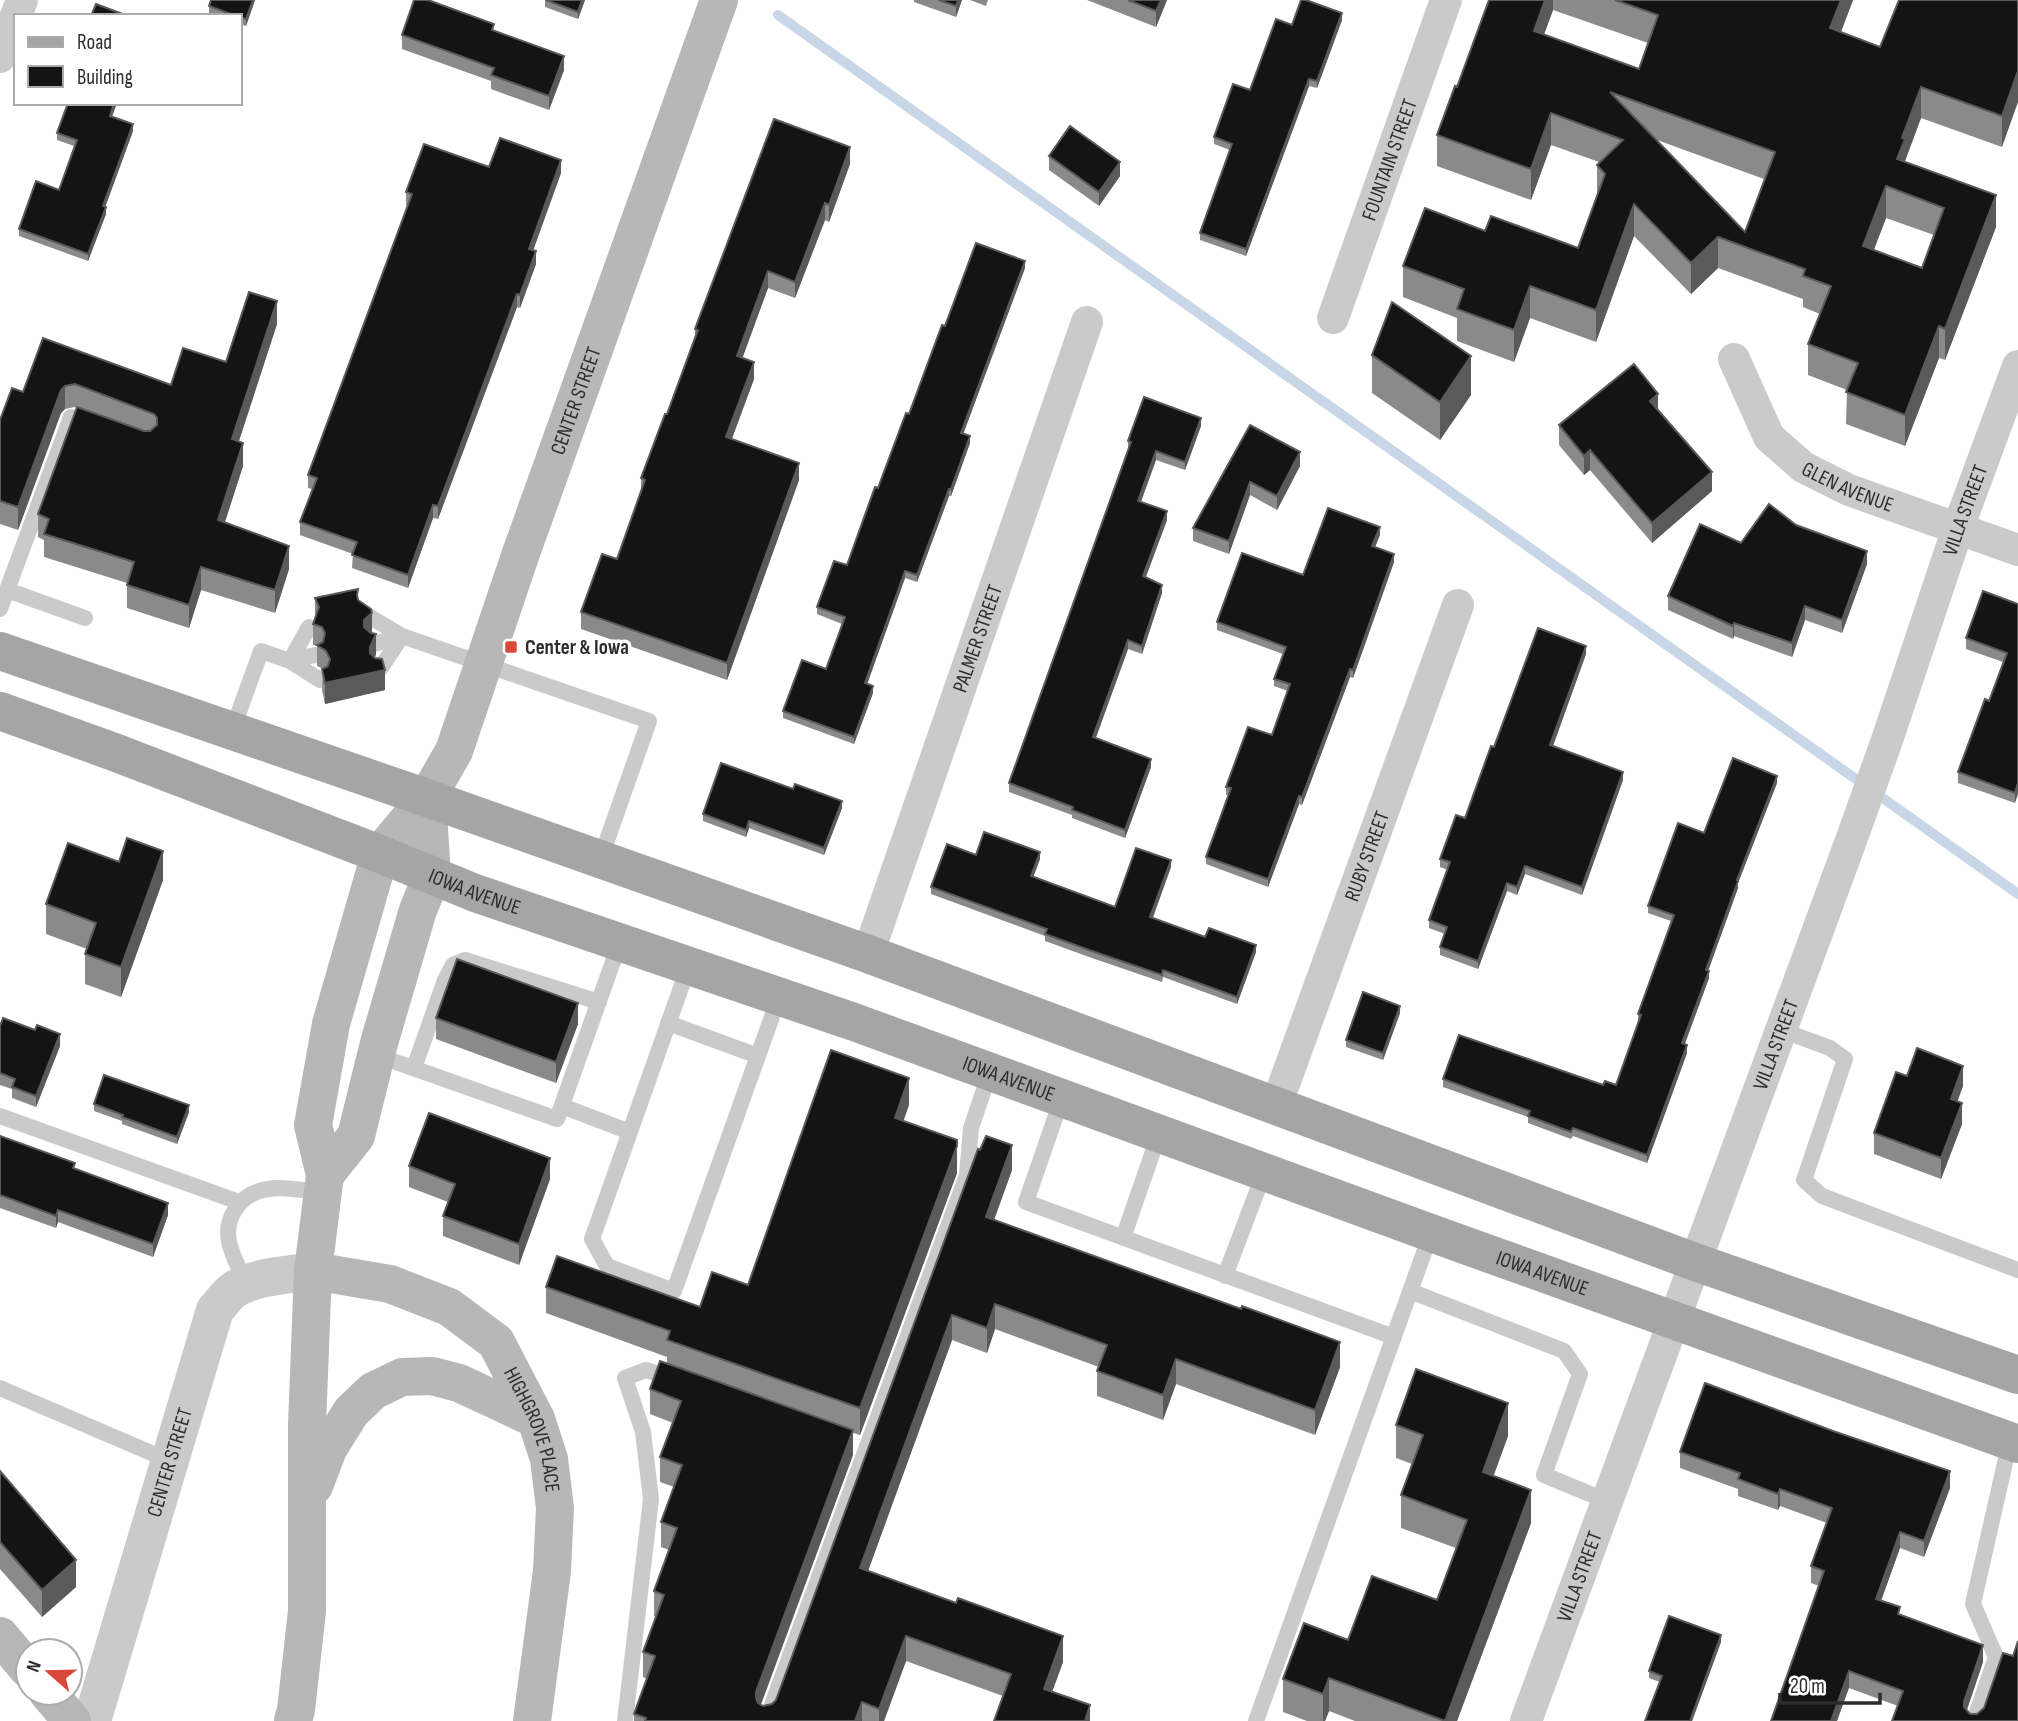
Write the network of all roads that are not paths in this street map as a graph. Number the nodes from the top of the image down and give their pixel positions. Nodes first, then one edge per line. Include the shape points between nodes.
1 (719, 0) edge
2 (1446, 0) edge
3 (14, 21) edge
4 (0, 57) edge
5 (1333, 318) dead end
6 (1087, 323) dead end
7 (1734, 359) dead end
8 (2018, 366) edge
9 (109, 430) edge
10 (1958, 528) junction
11 (2018, 550) edge
12 (7, 590) junction
13 (1458, 605) dead end
14 (0, 608) edge
15 (367, 615) edge
16 (85, 618) dead end
17 (309, 627) dead end
18 (402, 636) junction
19 (374, 644) edge
20 (0, 651) edge
21 (315, 655) edge
22 (290, 661) junction
23 (484, 663) junction
24 (380, 669) edge
25 (320, 680) edge
26 (0, 711) edge
27 (232, 731) junction
28 (427, 798) junction
29 (380, 854) junction
30 (600, 860) junction
31 (432, 876) junction
32 (620, 942) junction
33 (868, 954) junction
34 (689, 965) junction
35 (779, 996) junction
36 (599, 1002) junction
37 (668, 1023) junction
38 (1781, 1030) junction
39 (376, 1055) junction
40 (758, 1056) junction
41 (414, 1068) junction
42 (990, 1072) junction
43 (1062, 1098) junction
44 (562, 1106) junction
45 (1276, 1106) junction
46 (0, 1116) edge
47 (630, 1132) junction
48 (1159, 1134) junction
49 (1264, 1173) junction
50 (324, 1184) junction
51 (239, 1202) junction
52 (1431, 1234) junction
53 (1123, 1238) junction
54 (1695, 1262) junction
55 (313, 1270) junction
56 (2018, 1270) edge
57 (1225, 1276) junction
58 (247, 1284) junction
59 (1410, 1292) junction
60 (1674, 1321) junction
61 (1394, 1337) junction
62 (2018, 1375) edge
63 (690, 1384) edge
64 (0, 1388) edge
65 (536, 1419) junction
66 (2014, 1443) edge
67 (170, 1461) junction
68 (1607, 1501) junction
69 (307, 1507) junction
70 (0, 1636) edge
71 (14, 1652) edge
72 (60, 1707) edge
73 (72, 1721) edge
74 (92, 1721) edge
75 (293, 1721) edge
76 (532, 1721) edge
77 (625, 1721) edge
78 (765, 1721) edge
79 (1256, 1721) edge
80 (1526, 1721) edge
81 (1973, 1721) edge

1 - 23 main road, CENTER STREET
2 - 5 street, FOUNTAIN STREET
3 - 4 street
6 - 33 street, PALMER STREET
7 - 10 street, GLEN AVENUE via 1769,437 1803,467 1849,490
8 - 10 street, VILLA STREET
9 - 12 lane via 71,417
10 - 11 street, GLEN AVENUE
10 - 38 street, VILLA STREET via 1886,743
12 - 14 lane
12 - 16 lane
13 - 45 street, RUBY STREET
15 - 18 lane
17 - 22 lane
18 - 19 lane
18 - 23 lane
18 - 24 lane
20 - 27 main road
21 - 22 lane
22 - 25 lane
22 - 27 lane via 261,651
23 - 28 main road, CENTER STREET via 454,751
23 - 30 lane via 649,721
26 - 29 main road, IOWA AVENUE
27 - 28 main road
28 - 29 main road, CENTER STREET
28 - 30 main road
28 - 31 main road
29 - 31 main road, IOWA AVENUE
29 - 50 main road, CENTER STREET via 331,1024 313,1125
30 - 33 main road
31 - 32 main road, IOWA AVENUE
31 - 39 main road
32 - 34 main road, IOWA AVENUE
32 - 36 lane
33 - 45 main road
34 - 35 main road, IOWA AVENUE
34 - 37 lane
35 - 40 lane
35 - 42 main road, IOWA AVENUE
36 - 41 lane via 465,960 453,965 445,980
36 - 44 lane
37 - 40 lane
37 - 47 lane
38 - 54 street, VILLA STREET
38 - 56 lane via 1830,1048 1845,1059 1804,1180 1822,1196
39 - 41 lane
39 - 50 main road via 356,1136
40 - 47 lane via 674,1291 607,1266 592,1239
41 - 44 lane via 557,1119
42 - 43 main road, IOWA AVENUE
42 - 78 lane via 971,1128 967,1175 859,1446
43 - 48 main road, IOWA AVENUE
43 - 53 lane via 1026,1202
44 - 47 lane
45 - 54 main road
46 - 51 lane
48 - 49 main road, IOWA AVENUE
48 - 53 lane
49 - 52 main road, IOWA AVENUE
49 - 57 lane
50 - 51 lane via 270,1188
50 - 55 main road, CENTER STREET
51 - 58 lane via 228,1232 230,1248
52 - 59 lane
52 - 60 main road, IOWA AVENUE
53 - 57 lane
54 - 60 street, VILLA STREET
54 - 62 main road
55 - 58 street, CENTER STREET
55 - 65 main road, HIGHGROVE PLACE via 390,1284 449,1307 496,1342
55 - 69 main road, CENTER STREET
57 - 61 lane
58 - 67 street, CENTER STREET via 232,1291 215,1310
59 - 61 lane
59 - 68 lane via 1563,1351 1580,1374 1544,1475
60 - 66 main road, IOWA AVENUE
60 - 68 street, VILLA STREET
61 - 79 lane
63 - 77 lane via 646,1370 625,1378 643,1433 651,1499
64 - 67 lane
65 - 69 main road via 459,1382 432,1376 402,1377 373,1391 351,1412 328,1449
65 - 76 main road, HIGHGROVE PLACE via 549,1459 555,1508 552,1571
66 - 81 lane via 1973,1604 1996,1657
67 - 74 street, CENTER STREET
68 - 80 street, VILLA STREET
69 - 75 main road, CENTER STREET via 307,1611
70 - 71 main road
72 - 73 main road

